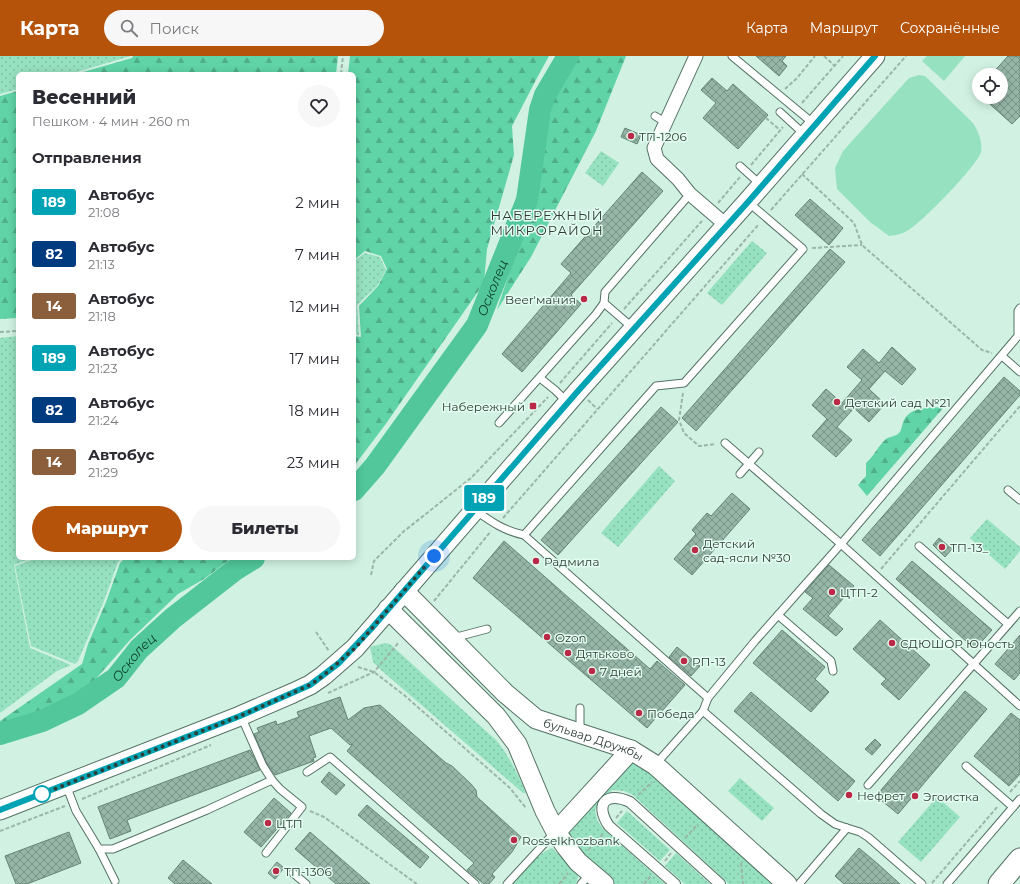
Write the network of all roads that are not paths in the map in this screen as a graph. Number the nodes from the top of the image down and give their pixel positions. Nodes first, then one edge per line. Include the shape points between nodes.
1 (696, 56) edge
2 (732, 56) edge
3 (875, 56) edge
4 (780, 112) dead end
5 (811, 130) junction
6 (740, 166) dead end
7 (762, 186) junction
8 (690, 194) junction
9 (748, 202) junction
10 (726, 225) junction
11 (604, 303) junction
12 (1020, 308) edge
13 (633, 328) junction
14 (1019, 336) edge
15 (1002, 356) junction
16 (1020, 372) edge
17 (540, 378) junction
18 (562, 396) junction
19 (499, 424) dead end
20 (725, 443) road end
21 (759, 452) dead end
22 (749, 464) junction
23 (740, 474) dead end
24 (1008, 490) dead end
25 (1020, 500) edge
26 (474, 510) junction
27 (524, 535) junction
28 (841, 544) junction
29 (919, 546) dead end
30 (404, 591) junction
31 (388, 610) junction
32 (1020, 611) edge
33 (778, 615) junction
34 (1008, 624) junction
35 (488, 629) dead end
36 (452, 638) junction
37 (974, 664) junction
38 (833, 670) dead end
39 (708, 698) junction
40 (1020, 706) edge
41 (580, 708) dead end
42 (703, 711) junction
43 (240, 716) junction
44 (580, 733) junction
45 (631, 750) junction
46 (655, 765) junction
47 (966, 766) dead end
48 (307, 772) dead end
49 (272, 780) junction
50 (65, 785) junction
51 (868, 785) dead end
52 (1020, 799) edge
53 (1013, 807) junction
54 (0, 810) edge
55 (847, 828) junction
56 (556, 832) junction
57 (99, 849) junction
58 (266, 853) dead end
59 (1020, 859) edge
60 (293, 873) dead end
61 (592, 880) edge
62 (115, 881) dead end
63 (306, 884) edge
64 (475, 884) edge
65 (507, 884) edge
66 (675, 884) edge
67 (720, 884) edge
68 (787, 884) edge
69 (799, 884) edge
70 (922, 884) edge
71 (948, 884) edge
72 (999, 884) edge

1 - 8 street via 660,119 654,148 657,159
2 - 5 lane via 780,95 796,110
3 - 5 main road
4 - 5 lane via 788,120
5 - 7 main road
6 - 7 lane
7 - 9 main road
8 - 10 street
8 - 11 lane via 605,292
9 - 10 main road
9 - 27 lane via 803,249 684,383 656,386
10 - 13 main road
11 - 13 lane
11 - 17 lane
12 - 14 lane
13 - 18 main road
14 - 15 lane
15 - 16 lane
15 - 28 lane
17 - 18 lane
17 - 19 lane
18 - 26 main road
20 - 22 lane
21 - 22 lane
22 - 23 lane
22 - 28 lane
24 - 25 lane
26 - 27 lane via 496,525 512,533
26 - 30 main road
27 - 39 lane
28 - 33 lane
28 - 37 lane
29 - 34 lane
30 - 31 main road
30 - 36 main road, бульвар Дружбы
31 - 43 main road via 355,648 323,676 310,685
31 - 56 main road via 496,716 517,744
32 - 34 lane
33 - 38 lane via 831,661
33 - 39 lane
34 - 37 lane
35 - 36 lane
36 - 44 main road, бульвар Дружбы via 504,693 536,719
37 - 40 lane
37 - 51 lane
39 - 42 lane
41 - 44 lane
42 - 46 lane
42 - 55 lane via 821,814 835,824
43 - 49 lane
43 - 50 main road
44 - 45 main road, бульвар Дружбы
45 - 46 main road, бульвар Дружбы
45 - 56 main road
46 - 68 main road, бульвар Дружбы
47 - 53 lane
48 - 64 lane via 330,757
49 - 57 lane via 113,849
49 - 58 lane via 302,807
50 - 54 main road
50 - 57 lane via 76,811
52 - 53 lane
53 - 71 lane
55 - 69 lane
55 - 70 lane via 868,837
56 - 61 main road
56 - 65 lane
57 - 62 lane
59 - 72 main road
60 - 63 lane
66 - 67 street via 609,826 603,818 602,809 606,801 613,797 630,802

